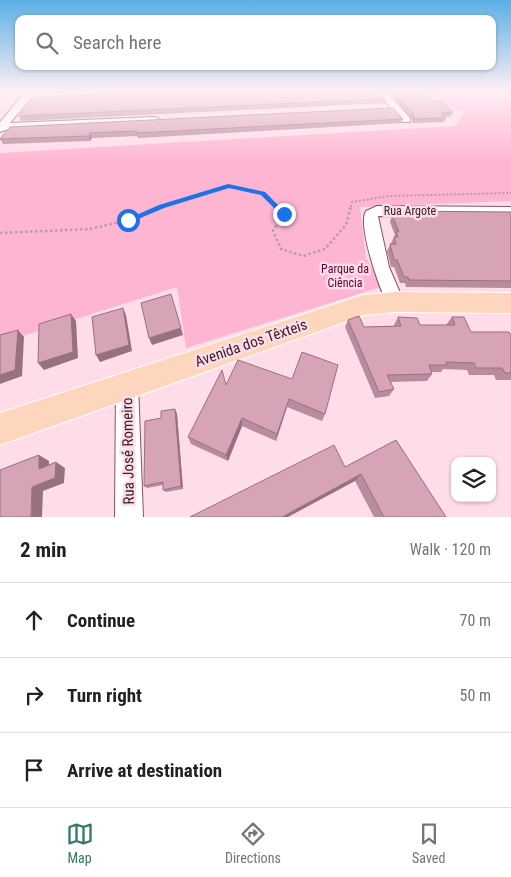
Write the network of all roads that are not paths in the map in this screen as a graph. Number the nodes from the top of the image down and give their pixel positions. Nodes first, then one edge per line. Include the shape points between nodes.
1 (12, 114) edge
2 (398, 114) edge
3 (169, 119) edge
4 (406, 120) dead end
5 (1, 128) edge
6 (511, 212) edge
7 (395, 302) junction
8 (511, 303) edge
9 (128, 384) junction
10 (0, 429) edge
11 (129, 517) edge

1 - 5 street
2 - 4 street
3 - 5 street
6 - 7 street, Rua Argote via 377,211 371,214 381,268
7 - 8 main road, Avenida dos Têxteis
7 - 9 main road, Avenida dos Têxteis via 364,305
9 - 10 main road, Avenida dos Têxteis
9 - 11 street, Rua José Romeiro

